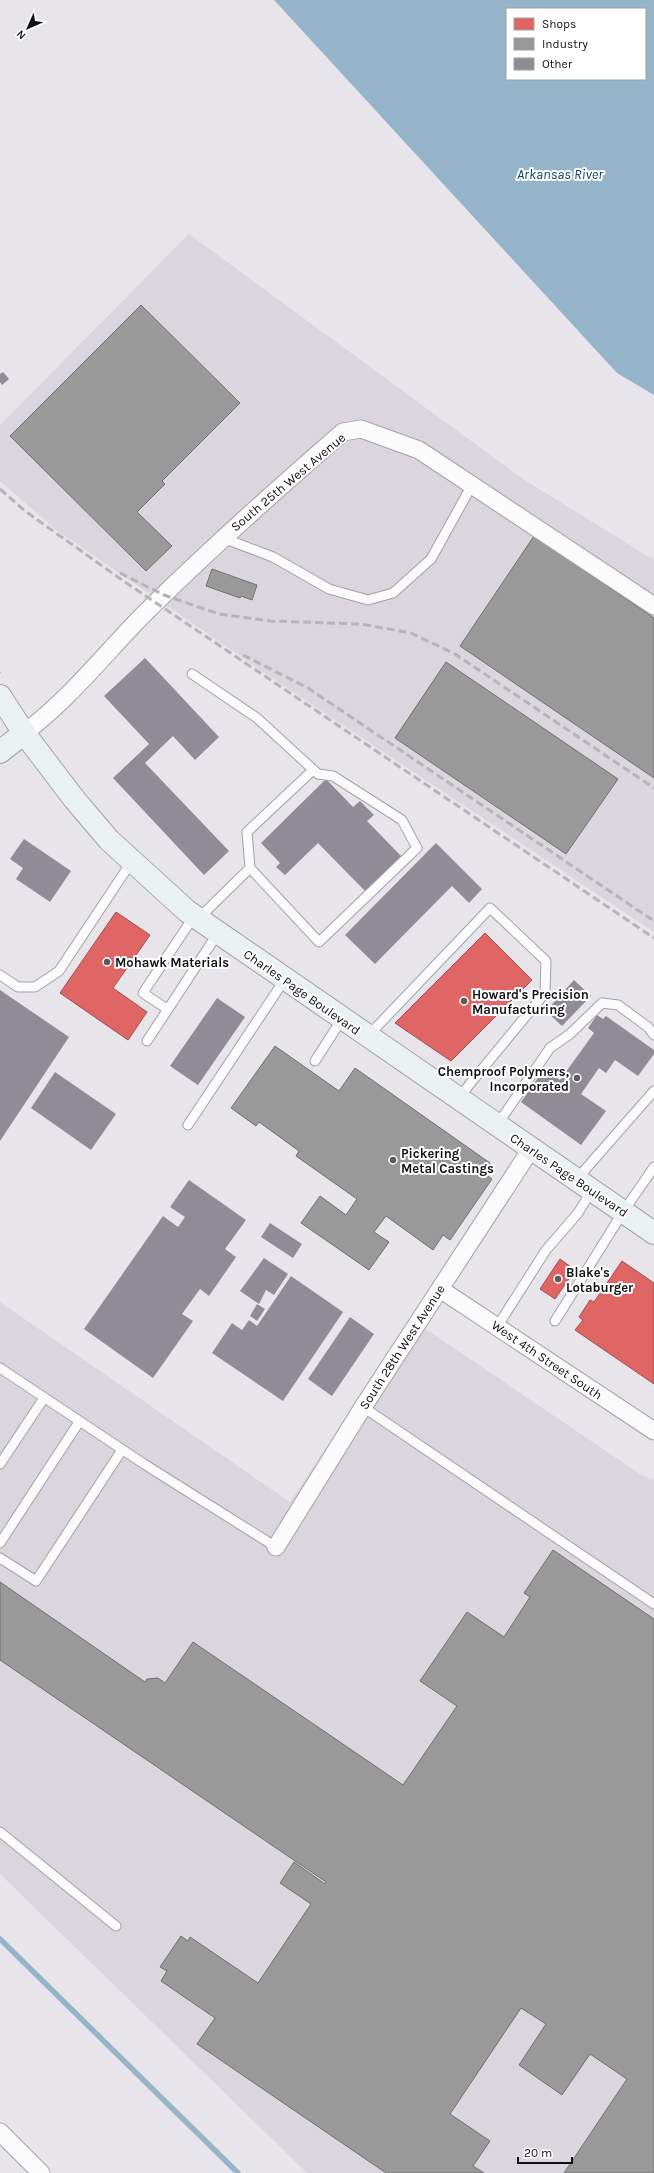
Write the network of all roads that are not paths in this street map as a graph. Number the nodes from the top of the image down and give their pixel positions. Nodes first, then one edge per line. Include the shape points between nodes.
1 (472, 485) junction
2 (223, 538) junction
3 (654, 606) edge
4 (192, 674) dead end
5 (0, 696) edge
6 (24, 733) junction
7 (0, 752) edge
8 (313, 770) junction
9 (132, 861) junction
10 (250, 868) junction
11 (196, 918) junction
12 (218, 933) junction
13 (0, 975) edge
14 (284, 980) junction
15 (168, 1009) junction
16 (342, 1019) junction
17 (654, 1035) edge
18 (368, 1037) junction
19 (147, 1041) dead end
20 (315, 1061) dead end
21 (654, 1091) edge
22 (459, 1099) junction
23 (188, 1125) dead end
24 (497, 1125) junction
25 (531, 1149) junction
26 (653, 1171) edge
27 (584, 1185) junction
28 (623, 1212) junction
29 (654, 1233) edge
30 (440, 1289) junction
31 (555, 1321) dead end
32 (497, 1327) junction
33 (0, 1368) edge
34 (44, 1398) junction
35 (362, 1407) junction
36 (79, 1422) junction
37 (654, 1431) edge
38 (122, 1450) junction
39 (0, 1464) edge
40 (0, 1543) edge
41 (276, 1547) joint
42 (0, 1558) edge
43 (654, 1604) edge
44 (0, 1832) edge
45 (116, 1926) dead end
46 (0, 2132) edge
47 (41, 2173) edge

1 - 2 street, South 25th West Avenue via 419,450 361,429 343,432
1 - 2 lane via 431,559 393,593 368,600 330,589 273,557
1 - 3 street, South 25th West Avenue
2 - 6 street, South 25th West Avenue via 145,613 48,715
4 - 8 lane via 257,718
5 - 6 main road, Charles Page Boulevard
6 - 7 main road
6 - 9 main road, Charles Page Boulevard via 75,800 109,840
8 - 10 lane via 247,832
8 - 10 lane via 318,774 333,776 402,820 417,848 319,942
9 - 11 main road, Charles Page Boulevard
9 - 13 lane via 59,971 35,987 18,987
10 - 11 lane
11 - 12 main road, Charles Page Boulevard
11 - 15 lane via 143,994
12 - 14 main road, Charles Page Boulevard
12 - 15 lane
14 - 16 main road, Charles Page Boulevard
14 - 23 lane
15 - 19 lane
16 - 18 main road, Charles Page Boulevard
16 - 20 lane
17 - 24 lane via 648,1027 618,1005 602,1003 570,1034 550,1048
18 - 22 main road, Charles Page Boulevard
18 - 22 lane via 490,908 546,961 545,993
21 - 27 lane
22 - 24 main road, Charles Page Boulevard
24 - 25 main road, Charles Page Boulevard
25 - 27 main road, Charles Page Boulevard
25 - 30 street, South 28th West Avenue
26 - 28 lane
27 - 28 main road, Charles Page Boulevard
27 - 32 lane via 578,1213 546,1250
28 - 29 main road, Charles Page Boulevard
28 - 31 lane
30 - 32 street, West 4th Street South
30 - 35 street, South 28th West Avenue
32 - 37 street, West 4th Street South
33 - 34 lane
34 - 36 lane
34 - 39 lane
35 - 41 street, South 28th West Avenue
35 - 43 lane
36 - 38 lane
36 - 40 lane
38 - 41 lane
38 - 42 lane via 36,1581
44 - 45 lane
46 - 47 street

